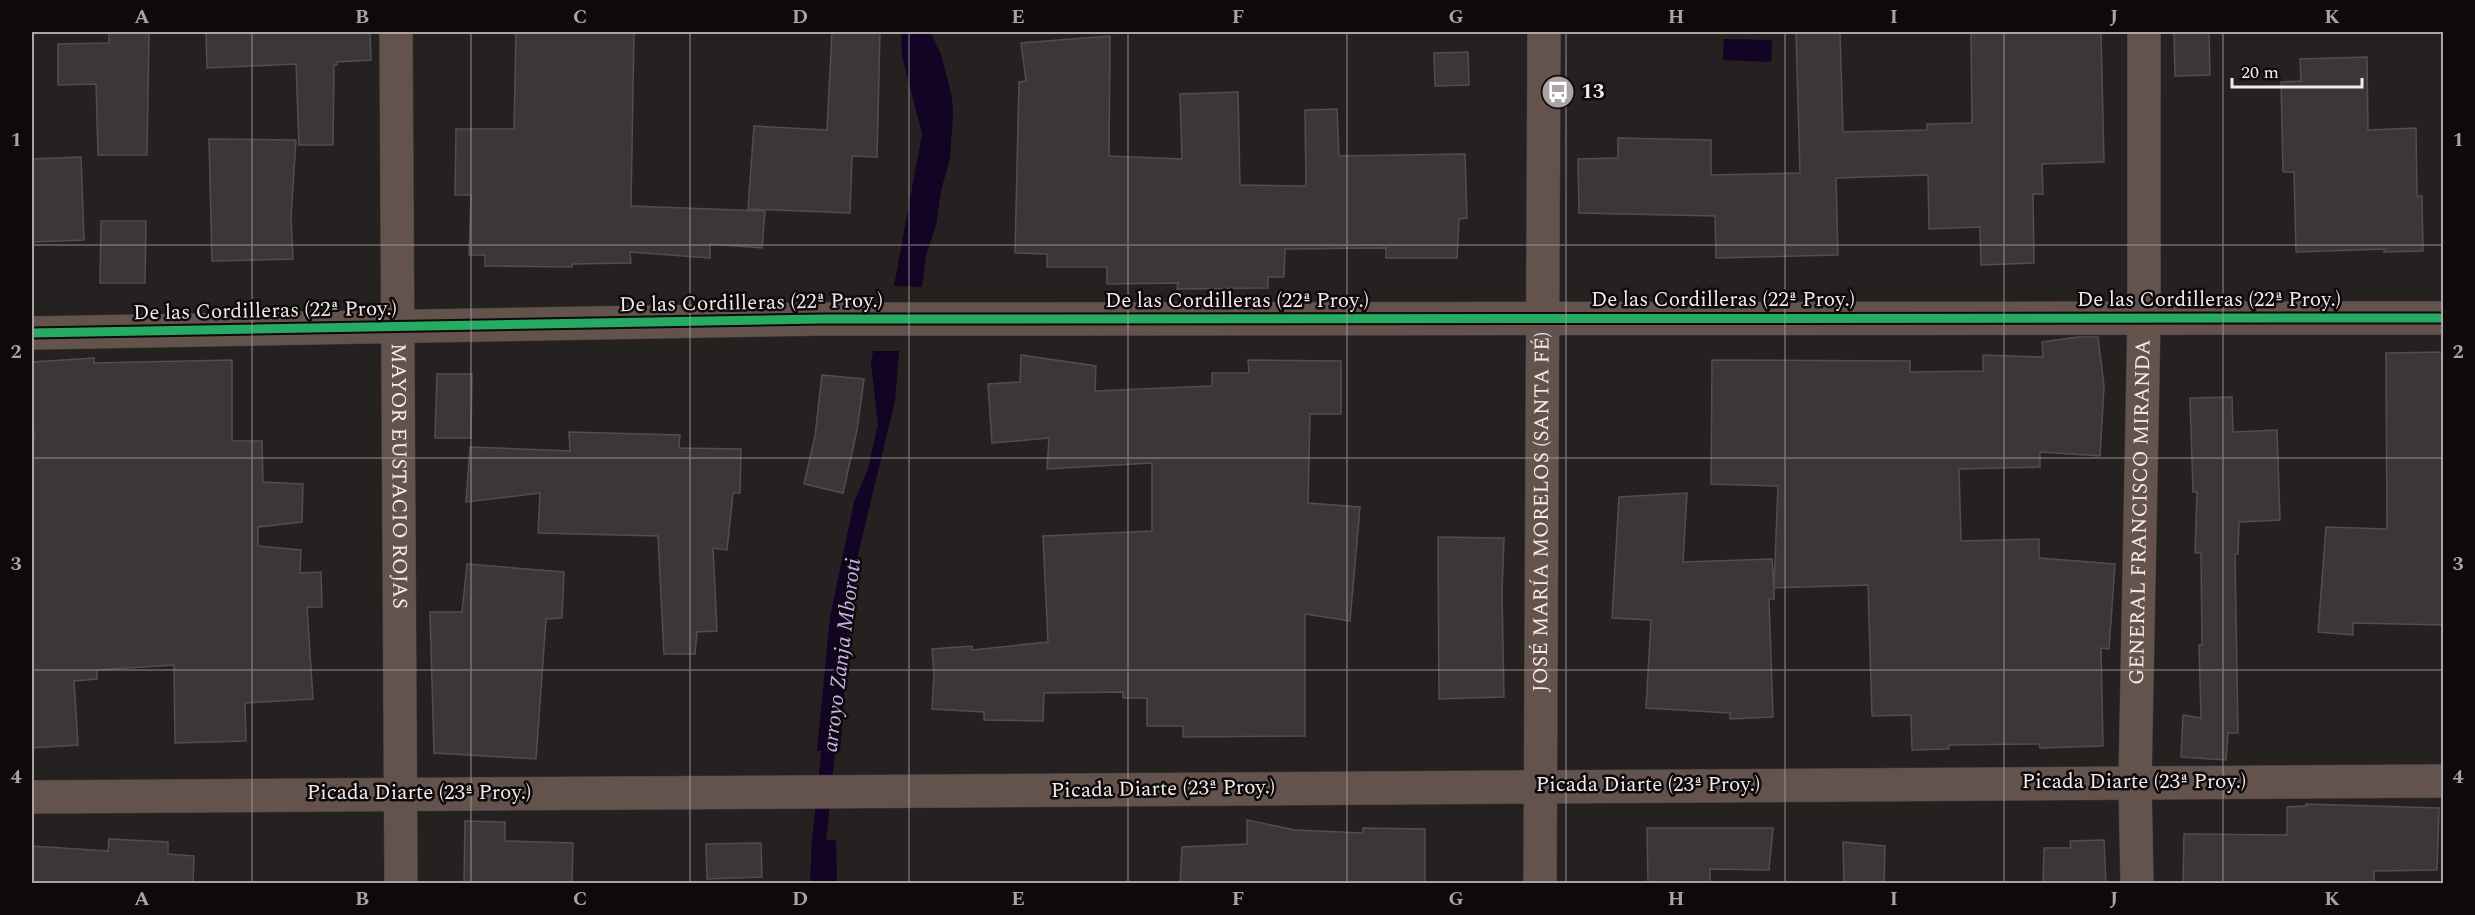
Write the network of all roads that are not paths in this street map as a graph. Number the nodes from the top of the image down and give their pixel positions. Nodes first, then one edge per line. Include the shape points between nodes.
1 (396, 32) edge
2 (1544, 32) edge
3 (2144, 32) edge
4 (1544, 318) junction
5 (2144, 318) junction
6 (2444, 318) edge
7 (397, 326) junction
8 (32, 333) edge
9 (2444, 781) edge
10 (2135, 782) junction
11 (1539, 785) junction
12 (400, 793) junction
13 (32, 797) edge
14 (401, 884) edge
15 (1540, 884) edge
16 (2137, 884) edge

1 - 7 street, MAYOR EUSTACIO ROJAS
2 - 4 street, JOSÉ MARÍA MORELOS (SANTA FÉ)
3 - 5 street, GENERAL FRANCISCO MIRANDA
4 - 5 street, De las Cordilleras (22ª Proy.)
4 - 7 street, De las Cordilleras (22ª Proy.) via 822,319
4 - 11 street, JOSÉ MARÍA MORELOS (SANTA FÉ)
5 - 6 street, De las Cordilleras (22ª Proy.)
5 - 10 street, GENERAL FRANCISCO MIRANDA
7 - 8 street, De las Cordilleras (22ª Proy.)
7 - 12 street, MAYOR EUSTACIO ROJAS
9 - 10 street, Picada Diarte (23ª Proy.)
10 - 11 street, Picada Diarte (23ª Proy.)
10 - 16 street, GENERAL FRANCISCO MIRANDA
11 - 12 street, Picada Diarte (23ª Proy.)
11 - 15 street, JOSÉ MARÍA MORELOS (SANTA FÉ)
12 - 13 street, Picada Diarte (23ª Proy.)
12 - 14 street, MAYOR EUSTACIO ROJAS

